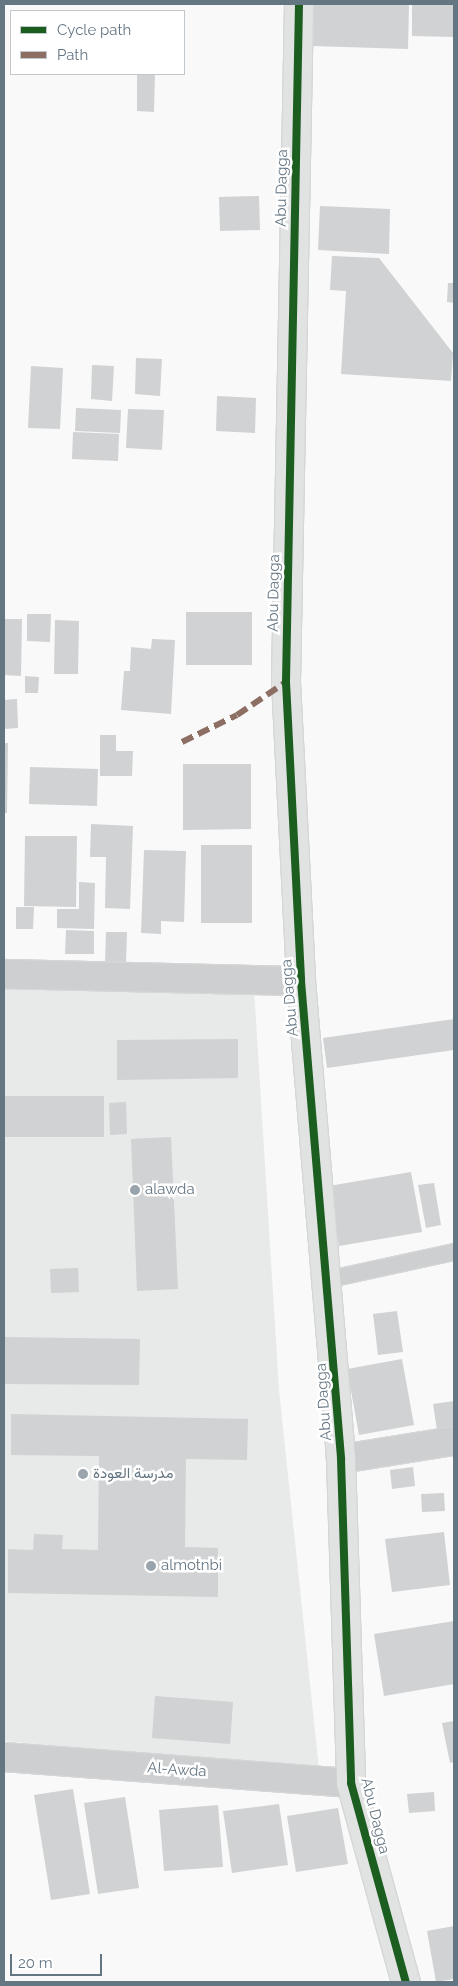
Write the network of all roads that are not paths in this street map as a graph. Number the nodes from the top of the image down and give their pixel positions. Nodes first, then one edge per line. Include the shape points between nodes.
1 (299, 4) edge
2 (4, 974) edge
3 (301, 980) junction
4 (454, 1252) edge
5 (330, 1279) junction
6 (454, 1441) edge
7 (342, 1459) junction
8 (4, 1757) edge
9 (351, 1783) junction
10 (406, 1982) edge

1 - 3 street, Abu Dagga via 286,682
2 - 3 street
3 - 5 street, Abu Dagga
4 - 5 lane
5 - 7 street, Abu Dagga
6 - 7 street
7 - 9 street, Abu Dagga
8 - 9 street, Al-Awda
9 - 10 street, Abu Dagga

